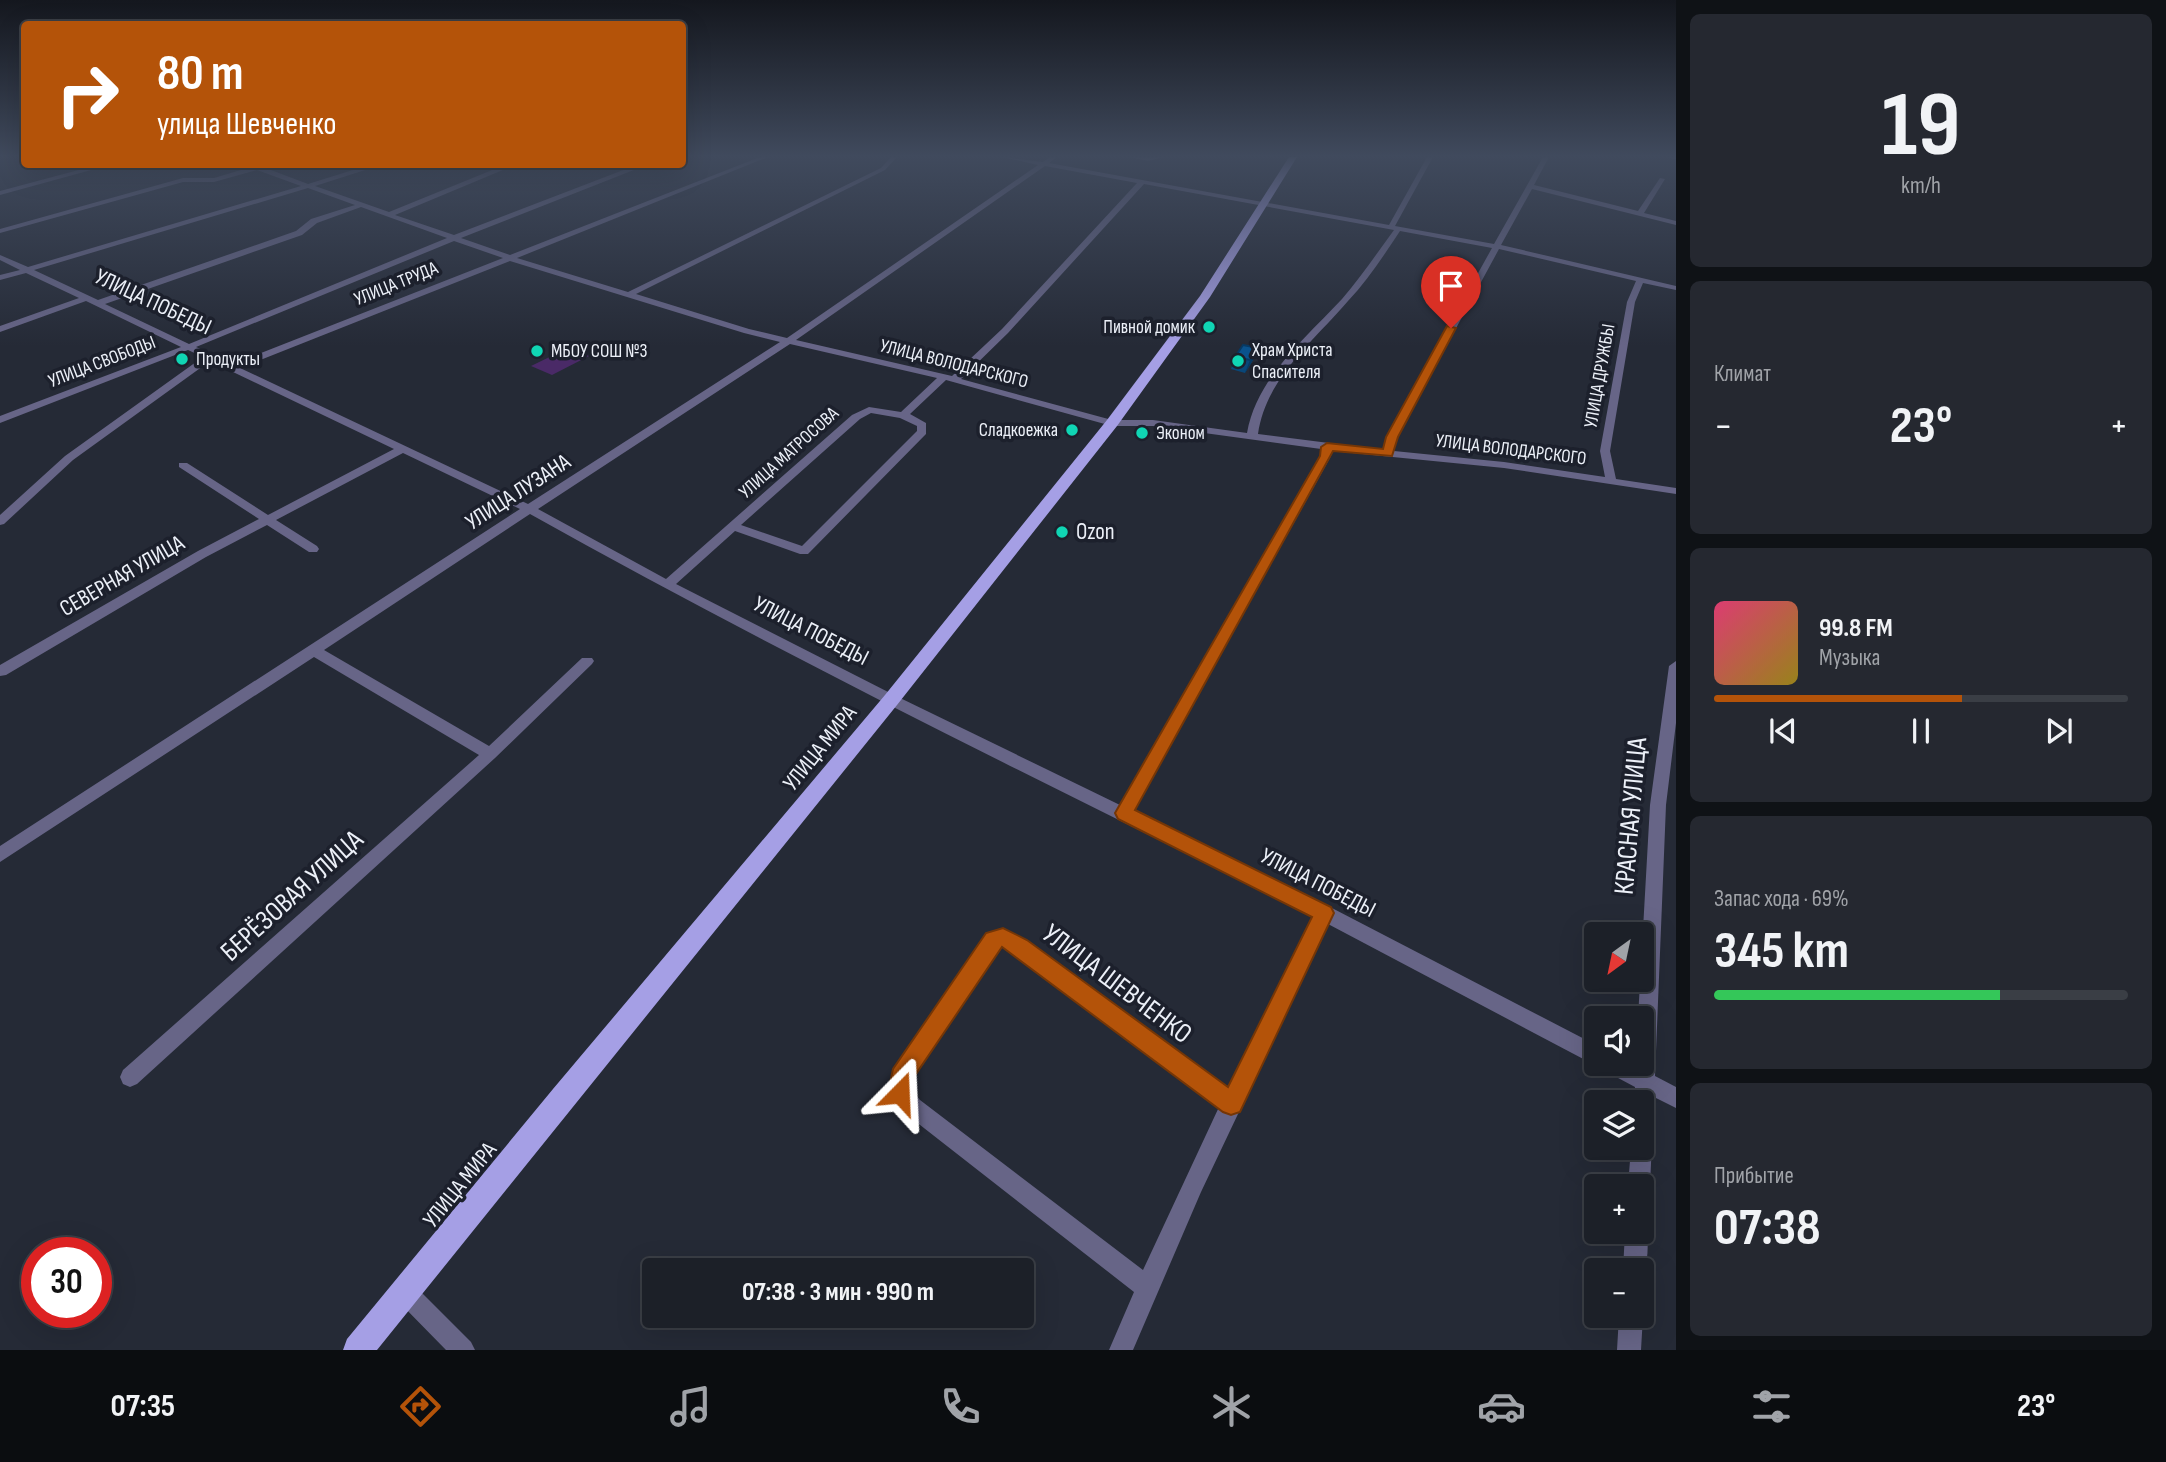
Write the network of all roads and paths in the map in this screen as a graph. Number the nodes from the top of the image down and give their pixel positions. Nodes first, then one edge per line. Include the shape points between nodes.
1 (39, 220) edge
2 (195, 220) edge
3 (317, 220) edge
4 (402, 220) edge
5 (501, 220) edge
6 (606, 220) edge
7 (780, 220) edge
8 (964, 220) edge
9 (1107, 220) edge
10 (1254, 220) edge
11 (1353, 220) edge
12 (1399, 220) edge
13 (1513, 220) edge
14 (1395, 228) junction
15 (0, 231) edge
16 (454, 238) junction
17 (1499, 247) junction
18 (0, 257) edge
19 (510, 258) junction
20 (27, 270) junction
21 (0, 278) edge
22 (1641, 279) junction
23 (1676, 288) edge
24 (628, 295) junction
25 (93, 301) junction
26 (0, 329) edge
27 (787, 342) junction
28 (188, 346) junction
29 (210, 356) junction
30 (234, 367) junction
31 (949, 378) junction
32 (904, 415) junction
33 (0, 420) edge
34 (1112, 423) junction
35 (1252, 437) junction
36 (1327, 447) junction
37 (404, 448) junction
38 (1388, 453) junction
39 (183, 465) dead end
40 (1611, 481) junction
41 (1676, 491) edge
42 (531, 510) junction
43 (264, 519) junction
44 (0, 521) edge
45 (734, 527) junction
46 (313, 549) dead end
47 (667, 584) junction
48 (313, 650) junction
49 (587, 661) dead end
50 (1676, 666) edge
51 (1, 671) edge
52 (891, 700) junction
53 (490, 754) junction
54 (1124, 813) junction
55 (0, 855) edge
56 (1324, 913) junction
57 (1584, 1049) edge
58 (1635, 1076) edge
59 (130, 1077) dead end
60 (1645, 1081) junction
61 (1645, 1090) edge
62 (1676, 1098) edge
63 (1231, 1104) junction
64 (1146, 1287) junction
65 (405, 1292) junction
66 (1630, 1328) edge
67 (358, 1350) edge
68 (463, 1350) edge
69 (1121, 1350) edge
70 (1629, 1350) edge

1 - 15 street
2 - 20 street
3 - 25 street via 299,233
4 - 16 street, УЛИЦА ВОЛОДАРСКОГО
5 - 16 street, УЛИЦА СВОБОДЫ
6 - 19 street, УЛИЦА ТРУДА
7 - 24 street
8 - 27 street, УЛИЦА ЛУЗАНА
9 - 31 street via 1004,331
10 - 34 main road, УЛИЦА МИРА via 1199,306
11 - 14 street
12 - 14 street
13 - 17 street
14 - 17 street
14 - 35 street via 1346,299 1267,389
16 - 19 street, УЛИЦА ВОЛОДАРСКОГО
16 - 28 street, УЛИЦА СВОБОДЫ
17 - 22 street
17 - 38 street via 1392,437
18 - 20 street, УЛИЦА ПОБЕДЫ
19 - 24 street, УЛИЦА ВОЛОДАРСКОГО
19 - 30 street, УЛИЦА ТРУДА
20 - 21 street
20 - 25 street, УЛИЦА ПОБЕДЫ
22 - 23 street
22 - 40 street, УЛИЦА ДРУЖБЫ via 1631,302 1605,450
24 - 27 street, УЛИЦА ВОЛОДАРСКОГО
25 - 26 street
25 - 28 street, УЛИЦА ПОБЕДЫ
27 - 31 street, УЛИЦА ВОЛОДАРСКОГО
27 - 42 street, УЛИЦА ЛУЗАНА
28 - 29 street, УЛИЦА ПОБЕДЫ
28 - 33 street, УЛИЦА СВОБОДЫ
29 - 30 street, УЛИЦА ПОБЕДЫ
29 - 44 street via 69,458
30 - 37 street, УЛИЦА ПОБЕДЫ
31 - 32 street
31 - 34 street, УЛИЦА ВОЛОДАРСКОГО
32 - 45 street, УЛИЦА МАТРОСОВА via 869,410 856,417
32 - 45 street via 922,425 922,432 804,551
34 - 35 street, УЛИЦА ВОЛОДАРСКОГО via 1153,423
34 - 52 main road, УЛИЦА МИРА
35 - 36 street, УЛИЦА ВОЛОДАРСКОГО
36 - 38 street, УЛИЦА ВОЛОДАРСКОГО
36 - 54 street
37 - 42 street, УЛИЦА ПОБЕДЫ
37 - 43 street, СЕВЕРНАЯ УЛИЦА
38 - 40 street, УЛИЦА ВОЛОДАРСКОГО
39 - 43 street
40 - 41 street, УЛИЦА ВОЛОДАРСКОГО
42 - 47 street, УЛИЦА ПОБЕДЫ
42 - 48 street, УЛИЦА ЛУЗАНА
43 - 46 street
43 - 51 street, СЕВЕРНАЯ УЛИЦА
45 - 47 street, УЛИЦА МАТРОСОВА
47 - 52 street, УЛИЦА ПОБЕДЫ
48 - 53 street
48 - 55 street, УЛИЦА ЛУЗАНА
49 - 53 street, БЕРЁЗОВАЯ УЛИЦА
50 - 60 street, КРАСНАЯ УЛИЦА via 1658,804
52 - 54 street, УЛИЦА ПОБЕДЫ
52 - 65 main road, УЛИЦА МИРА
53 - 59 street, БЕРЁЗОВАЯ УЛИЦА
54 - 56 street, УЛИЦА ПОБЕДЫ
56 - 57 street, УЛИЦА ПОБЕДЫ
56 - 63 street
58 - 60 street
60 - 61 street, КРАСНАЯ УЛИЦА
60 - 62 street
63 - 64 street
63 - 64 street, УЛИЦА ШЕВЧЕНКО via 1003,937 993,940 901,1077 900,1093 913,1107
64 - 69 street
65 - 67 main road, УЛИЦА МИРА
65 - 68 street
66 - 70 street

